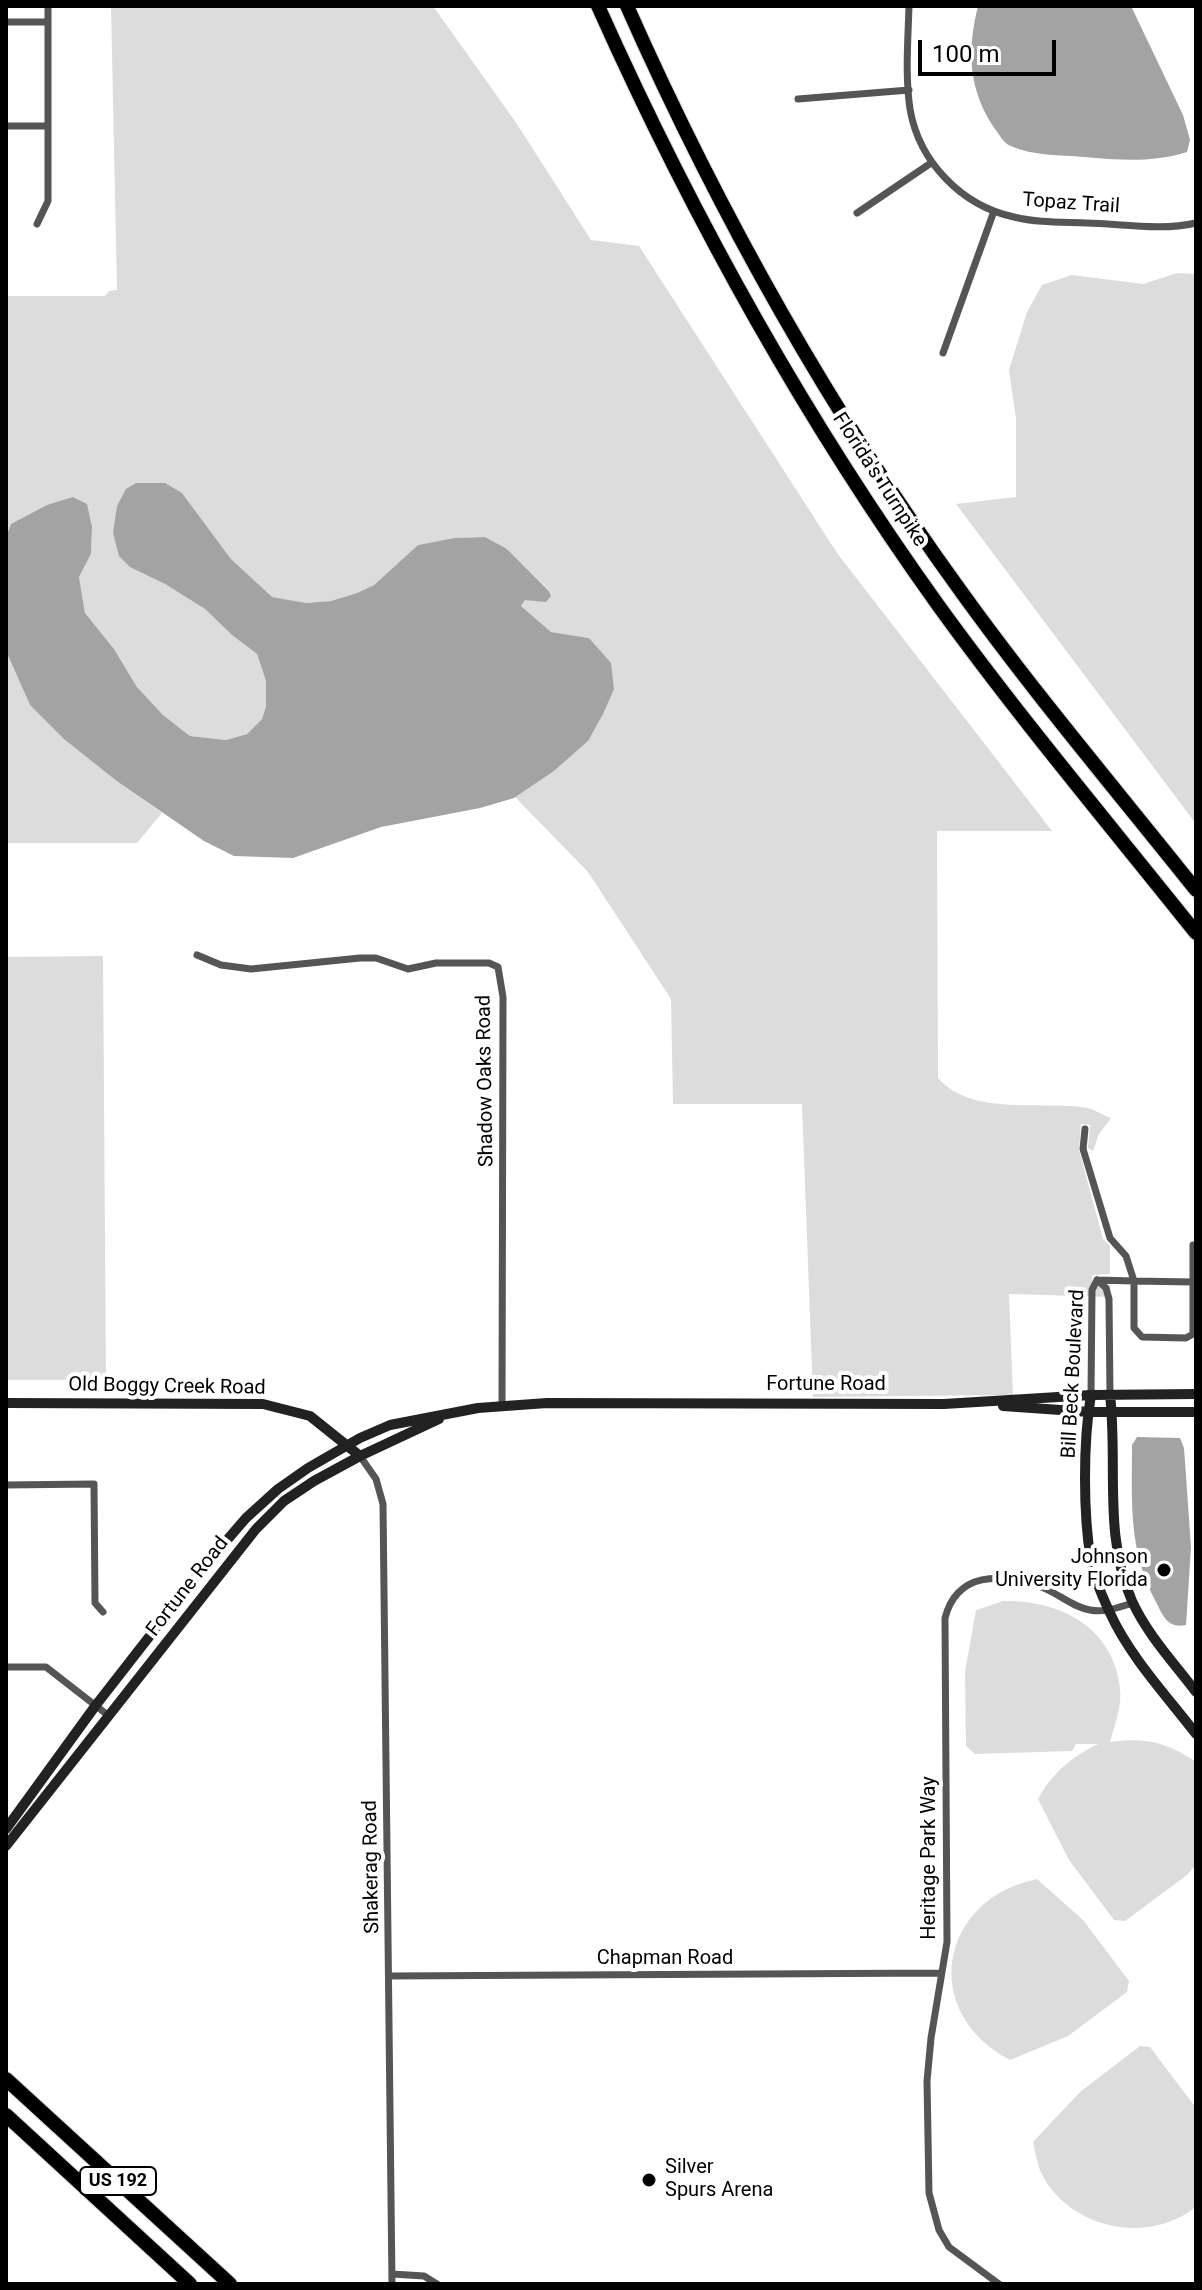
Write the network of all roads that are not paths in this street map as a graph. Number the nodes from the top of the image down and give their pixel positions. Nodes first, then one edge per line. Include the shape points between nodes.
1 (48, 6) edge
2 (598, 6) edge
3 (627, 6) edge
4 (909, 6) edge
5 (6, 22) edge
6 (48, 22) junction
7 (909, 90) junction
8 (798, 99) dead end
9 (6, 126) edge
10 (48, 126) junction
11 (931, 163) junction
12 (994, 211) junction
13 (857, 213) dead end
14 (1196, 223) edge
15 (37, 224) dead end
16 (943, 353) dead end
17 (1196, 890) edge
18 (1196, 933) edge
19 (197, 955) dead end
20 (1085, 1129) dead end
21 (1193, 1245) dead end
22 (1097, 1280) junction
23 (1134, 1281) junction
24 (1193, 1282) junction
25 (1196, 1394) edge
26 (1091, 1395) junction
27 (1110, 1395) junction
28 (6, 1403) edge
29 (961, 1403) junction
30 (502, 1405) junction
31 (1089, 1412) junction
32 (1112, 1412) junction
33 (1196, 1412) edge
34 (451, 1414) junction
35 (347, 1445) junction
36 (360, 1456) junction
37 (6, 1485) edge
38 (1133, 1603) junction
39 (1109, 1610) junction
40 (103, 1612) dead end
41 (6, 1667) edge
42 (1196, 1692) edge
43 (96, 1705) junction
44 (109, 1716) junction
45 (1196, 1734) edge
46 (6, 1829) edge
47 (6, 1846) edge
48 (941, 1973) junction
49 (389, 1976) junction
50 (6, 2079) edge
51 (6, 2115) edge
52 (392, 2274) junction
53 (190, 2284) edge
54 (230, 2284) edge
55 (392, 2284) edge
56 (437, 2284) edge
57 (999, 2284) edge

1 - 6 street
2 - 18 highway, Florida's Turnpike via 730,275 830,443 963,638
3 - 17 highway, Florida's Turnpike via 753,263 852,429 976,611
4 - 7 street, Topaz Trail
5 - 6 street
6 - 10 street
7 - 8 street
7 - 11 street, Topaz Trail via 915,129
9 - 10 street
10 - 15 street via 48,201
11 - 12 street, Topaz Trail via 962,192
11 - 13 street
12 - 14 street, Topaz Trail via 1044,222
12 - 16 street
19 - 30 street, Shadow Oaks Road via 251,969 360,958 408,969 436,963 498,967 503,997
20 - 23 street via 1083,1149 1110,1238 1126,1256
21 - 24 street
22 - 23 street
22 - 26 street, Bill Beck Boulevard via 1092,1290
22 - 27 street, Bill Beck Boulevard via 1109,1299
23 - 24 street
23 - 24 street via 1136,1333 1186,1338 1193,1334
25 - 27 main road, Fortune Road
26 - 27 main road, Fortune Road
26 - 29 main road, Fortune Road
26 - 31 main road, Bill Beck Boulevard
27 - 32 main road, Bill Beck Boulevard
28 - 35 main road, Old Boggy Creek Road via 263,1404 310,1416
29 - 30 main road, Fortune Road
29 - 31 main road, Fortune Road
30 - 34 main road, Fortune Road
31 - 32 main road, Fortune Road
31 - 39 main road, Bill Beck Boulevard via 1091,1564
32 - 33 main road, Fortune Road
32 - 38 main road, Bill Beck Boulevard via 1118,1563
34 - 35 main road, Fortune Road via 390,1425
34 - 36 main road, Fortune Road
35 - 36 main road, Old Boggy Creek Road
35 - 43 main road, Fortune Road via 278,1489 246,1518
36 - 44 main road, Fortune Road via 284,1501 256,1529
36 - 49 street, Shakerag Road via 376,1479 383,1504
37 - 40 street via 94,1484 95,1603
38 - 39 street, Heritage Park Way
38 - 42 main road, Bill Beck Boulevard
39 - 45 main road, Bill Beck Boulevard
39 - 48 street, Heritage Park Way via 1087,1610 1040,1586 1003,1579 982,1579 950,1601 945,1618 947,1942
41 - 43 street via 46,1667
43 - 44 street
43 - 46 main road, Fortune Road
44 - 47 main road, Fortune Road
48 - 49 street, Chapman Road
48 - 57 street, Heritage Park Way via 927,2081 932,2211 949,2247
49 - 52 street, Shakerag Road
50 - 54 highway, US 192
51 - 53 highway, US 192
52 - 55 street, Shakerag Road
52 - 56 street via 424,2276

